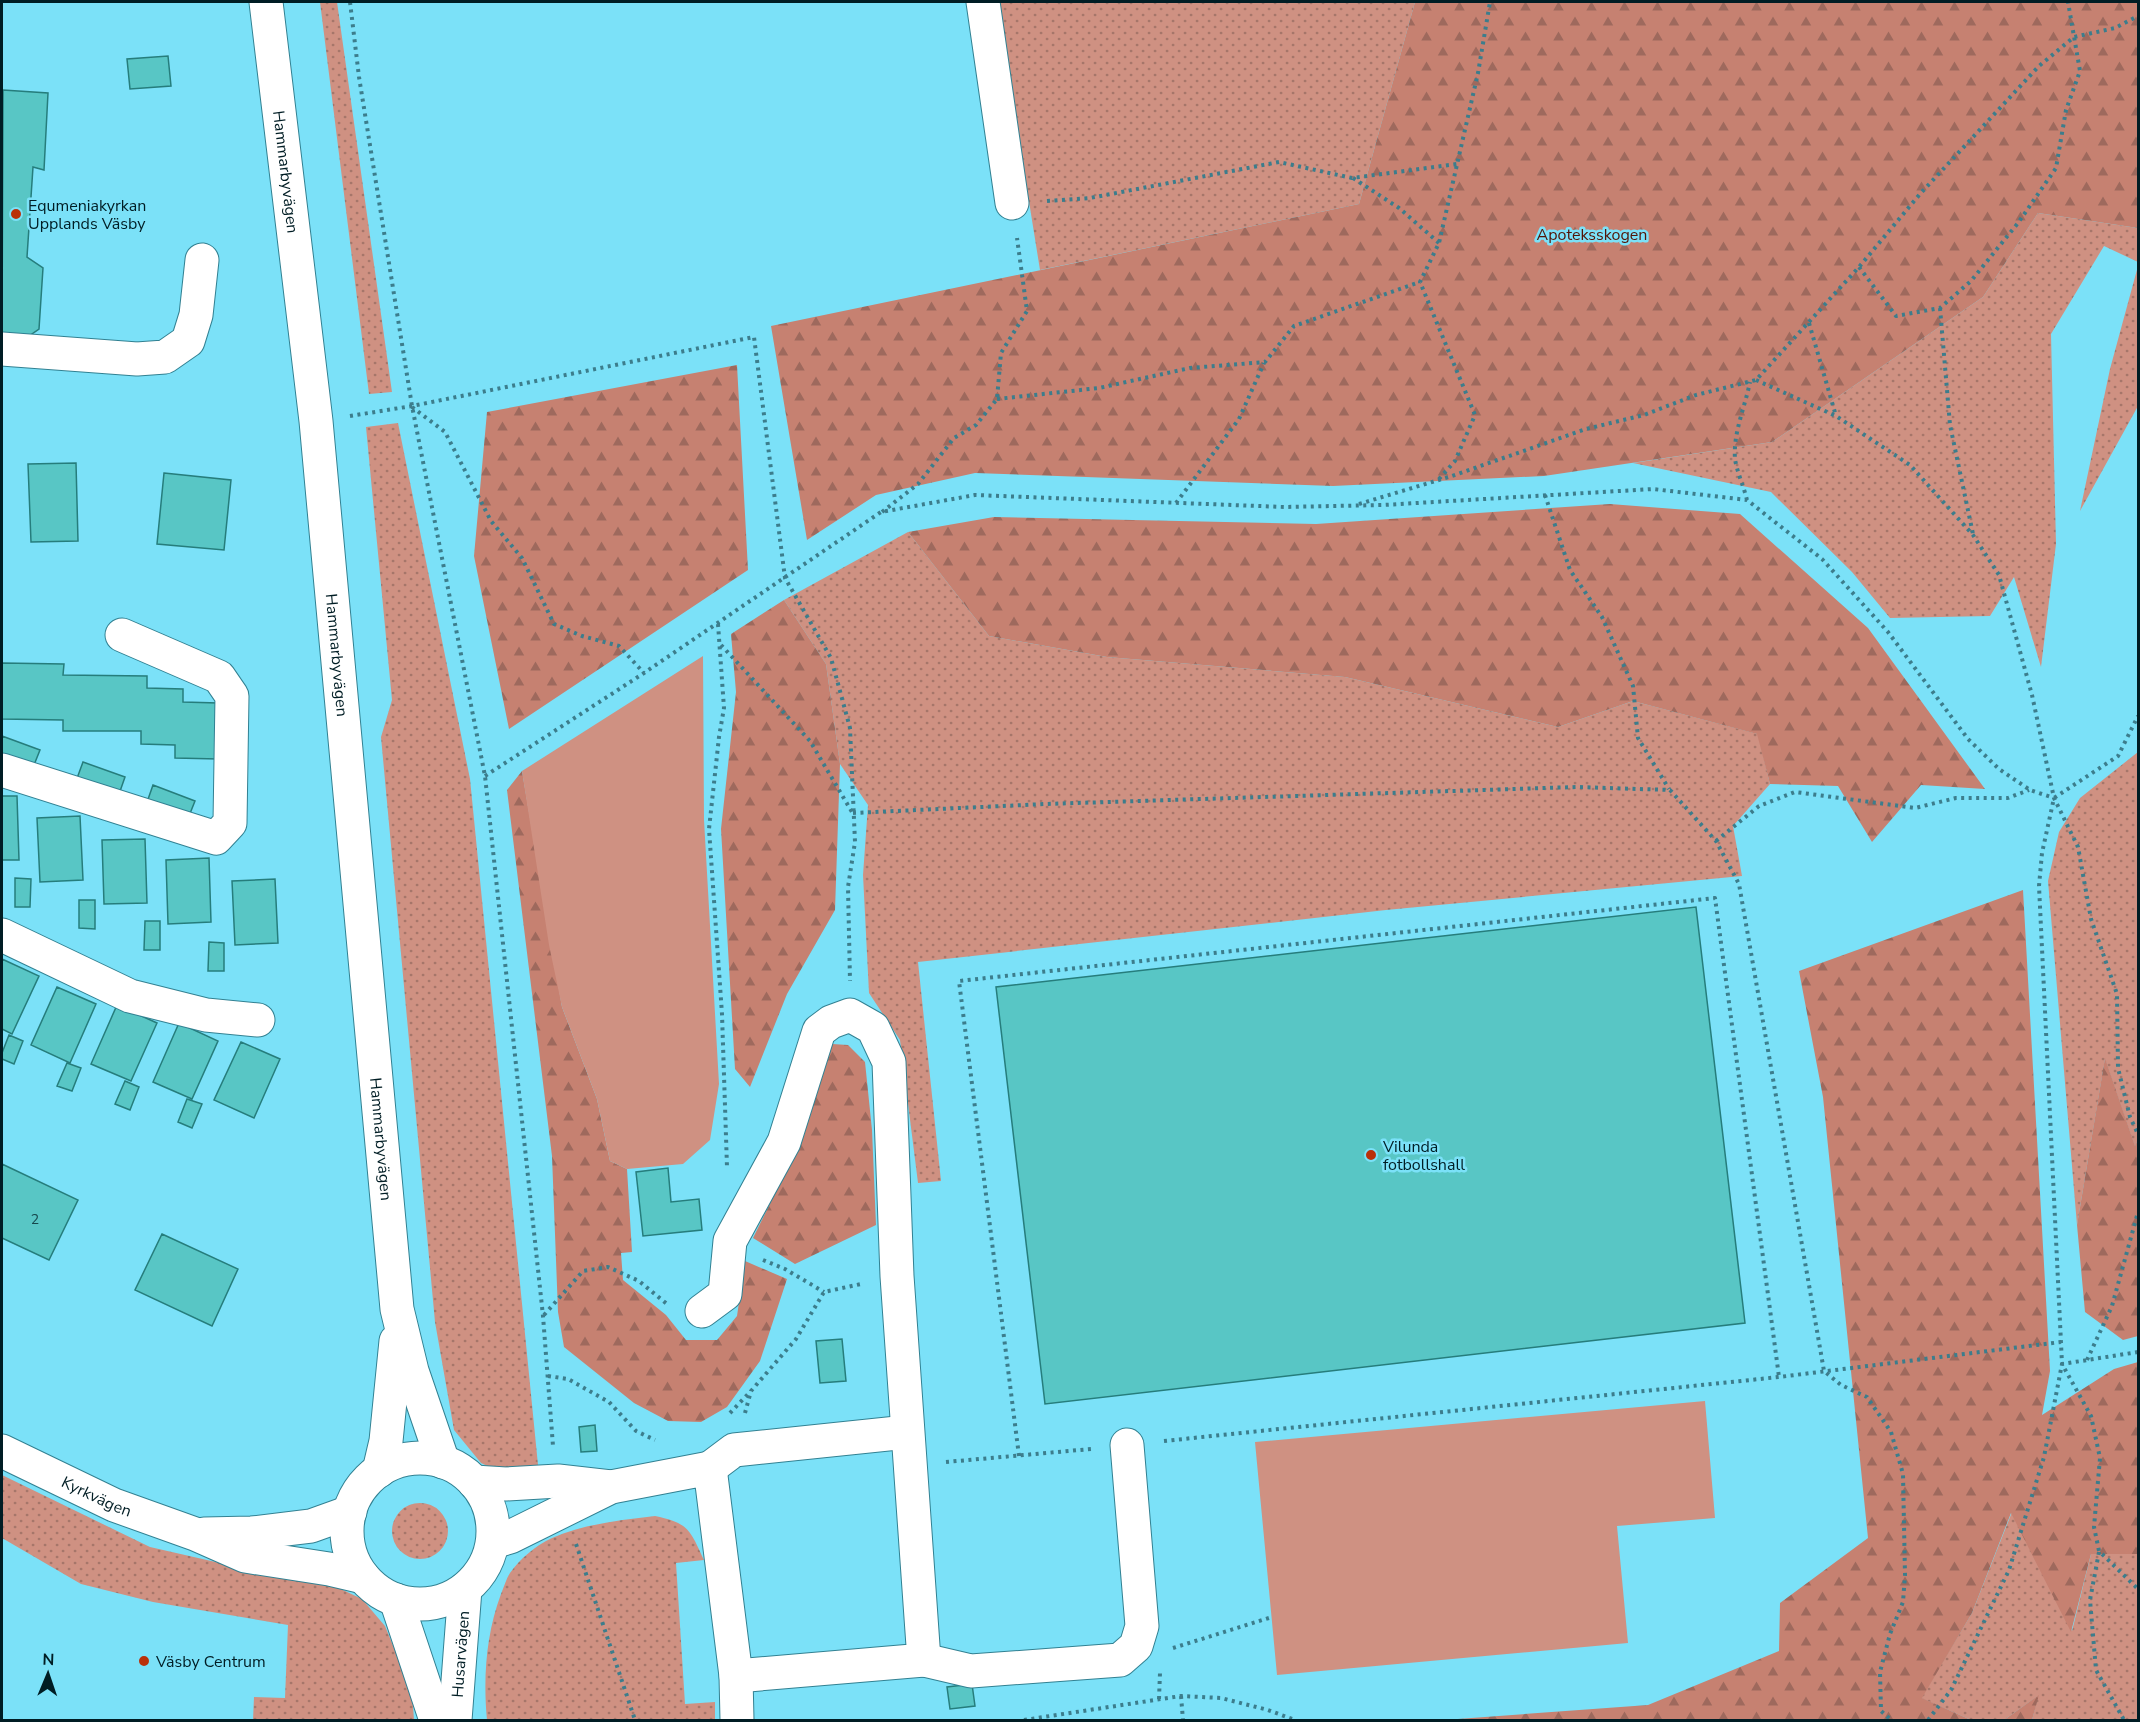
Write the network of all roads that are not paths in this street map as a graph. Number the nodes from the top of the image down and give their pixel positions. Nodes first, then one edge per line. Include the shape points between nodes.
1 (266, 2) edge
2 (984, 2) edge
3 (1012, 203) road end
4 (202, 260) dead end
5 (2, 349) edge
6 (122, 635) dead end
7 (2, 770) edge
8 (2, 935) edge
9 (258, 1020) dead end
10 (397, 1309) junction
11 (702, 1311) road end
12 (907, 1432) junction
13 (1127, 1445) road end
14 (2, 1450) edge
15 (722, 1459) junction
16 (443, 1462) junction
17 (380, 1471) junction
18 (474, 1482) junction
19 (561, 1496) junction
20 (350, 1512) junction
21 (195, 1534) junction
22 (493, 1542) junction
23 (363, 1577) junction
24 (465, 1589) junction
25 (396, 1600) junction
26 (924, 1660) junction
27 (736, 1676) junction
28 (436, 1720) edge
29 (455, 1720) edge
30 (737, 1720) edge

1 - 10 street, Hammarbyvägen via 316,421
2 - 3 street
4 - 5 street via 196,315 188,341 165,357 137,359
6 - 7 street via 219,677 232,696 230,823 216,838
8 - 9 street via 130,996 206,1015
10 - 16 street, Hammarbyvägen via 412,1371
10 - 17 street, Hammarbyvägen via 391,1398
11 - 12 street via 724,1294 730,1241 784,1142 819,1031 850,1014 873,1028 890,1062
12 - 15 street via 810,1443
12 - 26 street
13 - 26 street via 1142,1626 1136,1646 1120,1660 971,1671
14 - 21 street, Kyrkvägen via 114,1505
15 - 19 street
15 - 27 street
16 - 17 street, Husarvägen via 410,1460
16 - 18 street, Husarvägen
17 - 20 street, Husarvägen via 366,1482
18 - 19 street via 506,1484
18 - 22 street, Husarvägen via 493,1520
19 - 22 street via 510,1537
20 - 21 street, Kyrkvägen via 311,1526
20 - 23 street, Husarvägen via 349,1546
21 - 23 street, Kyrkvägen via 245,1556
22 - 24 street, Husarvägen via 488,1560
23 - 25 street, Husarvägen
24 - 25 street, Husarvägen via 444,1601 420,1604
24 - 29 street, Husarvägen
25 - 28 street, Husarvägen
26 - 27 street
27 - 30 street

